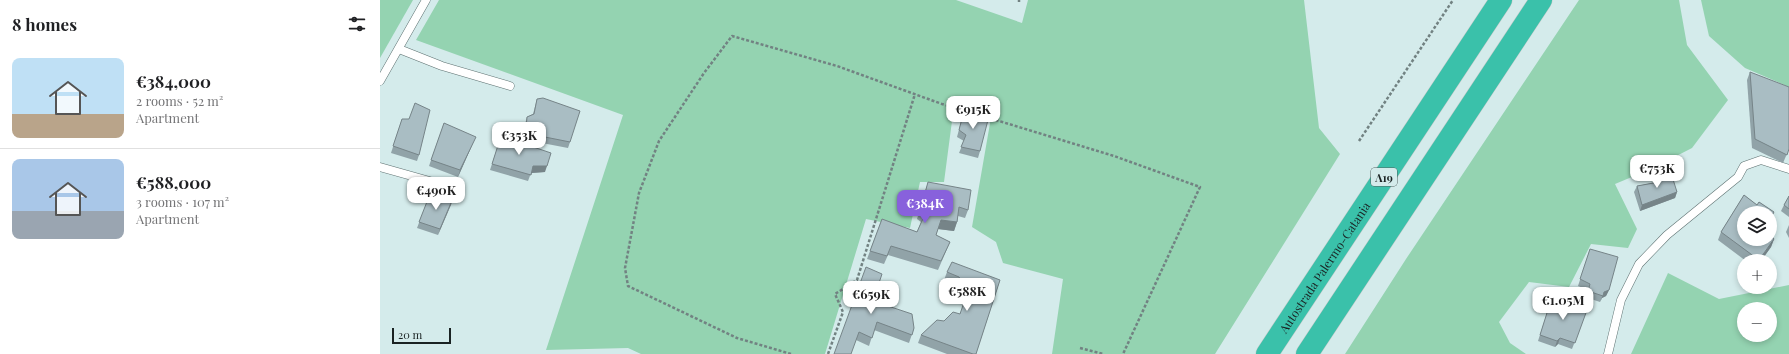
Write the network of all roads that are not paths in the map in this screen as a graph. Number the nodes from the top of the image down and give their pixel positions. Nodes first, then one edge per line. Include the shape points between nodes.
1 (426, 0) edge
2 (1501, 0) edge
3 (1541, 0) edge
4 (399, 49) junction
5 (380, 81) edge
6 (510, 86) dead end
7 (380, 167) edge
8 (1789, 168) edge
9 (458, 189) dead end
10 (1267, 354) edge
11 (1307, 354) edge
12 (1608, 354) edge

1 - 4 lane
2 - 10 highway, Autostrada Palermo-Catania / A19
3 - 11 highway, A19
4 - 5 lane
4 - 6 lane via 442,66
7 - 9 lane
8 - 12 lane via 1761,160 1744,166 1738,177 1667,235 1639,264 1621,300

